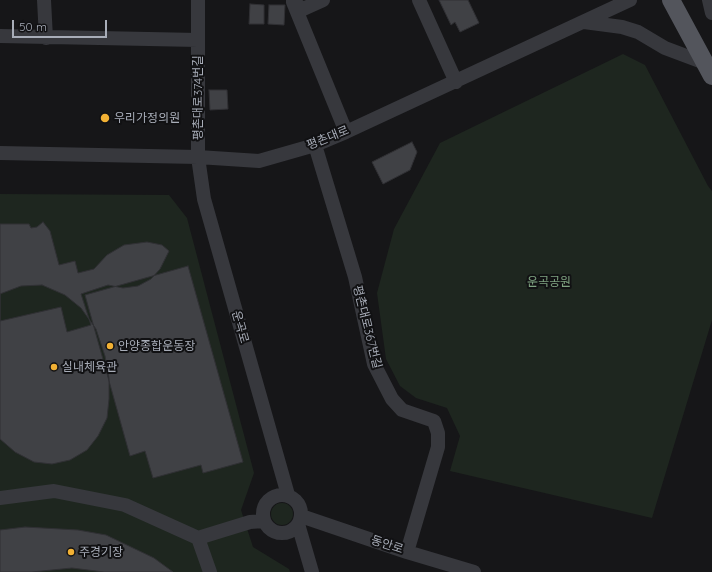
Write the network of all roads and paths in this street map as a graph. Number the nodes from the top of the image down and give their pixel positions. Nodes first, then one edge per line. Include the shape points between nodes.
1 (44, 0) edge
2 (198, 0) edge
3 (323, 0) edge
4 (419, 0) edge
5 (630, 0) edge
6 (671, 0) edge
7 (709, 0) edge
8 (293, 1) edge
9 (712, 13) edge
10 (584, 22) junction
11 (0, 36) edge
12 (46, 38) junction
13 (198, 40) junction
14 (708, 70) edge
15 (456, 82) junction
16 (346, 132) junction
17 (315, 145) junction
18 (0, 153) edge
19 (198, 157) junction
20 (288, 495) junction
21 (0, 498) edge
22 (299, 520) junction
23 (264, 521) junction
24 (198, 538) junction
25 (407, 552) junction
26 (210, 572) edge
27 (312, 572) edge
28 (474, 572) edge

1 - 12 street
2 - 13 street, 평촌대로374번길
3 - 8 street via 303,9
4 - 15 street
5 - 10 street, 평촌대로
6 - 14 main road
7 - 9 street
8 - 16 street
10 - 14 street via 622,27 638,32
10 - 15 street, 평촌대로
11 - 12 street, 평촌대로374번길
12 - 13 street, 평촌대로374번길
13 - 19 street, 평촌대로374번길
15 - 16 street, 평촌대로
16 - 17 street, 평촌대로
17 - 19 street, 평촌대로 via 259,161
17 - 25 street, 평촌대로367번길 via 355,277 374,364 392,398 402,410 434,421 438,433 438,447
18 - 19 street, 평촌대로
19 - 20 street, 운곡로 via 204,199
20 - 22 street via 300,508
20 - 23 street via 279,494 268,501 263,512
21 - 24 street via 54,491 125,505
22 - 23 street via 293,529 285,533 269,528
22 - 25 street, 동안로
22 - 27 street
23 - 24 street via 250,522
24 - 26 street
25 - 28 street, 동안로

